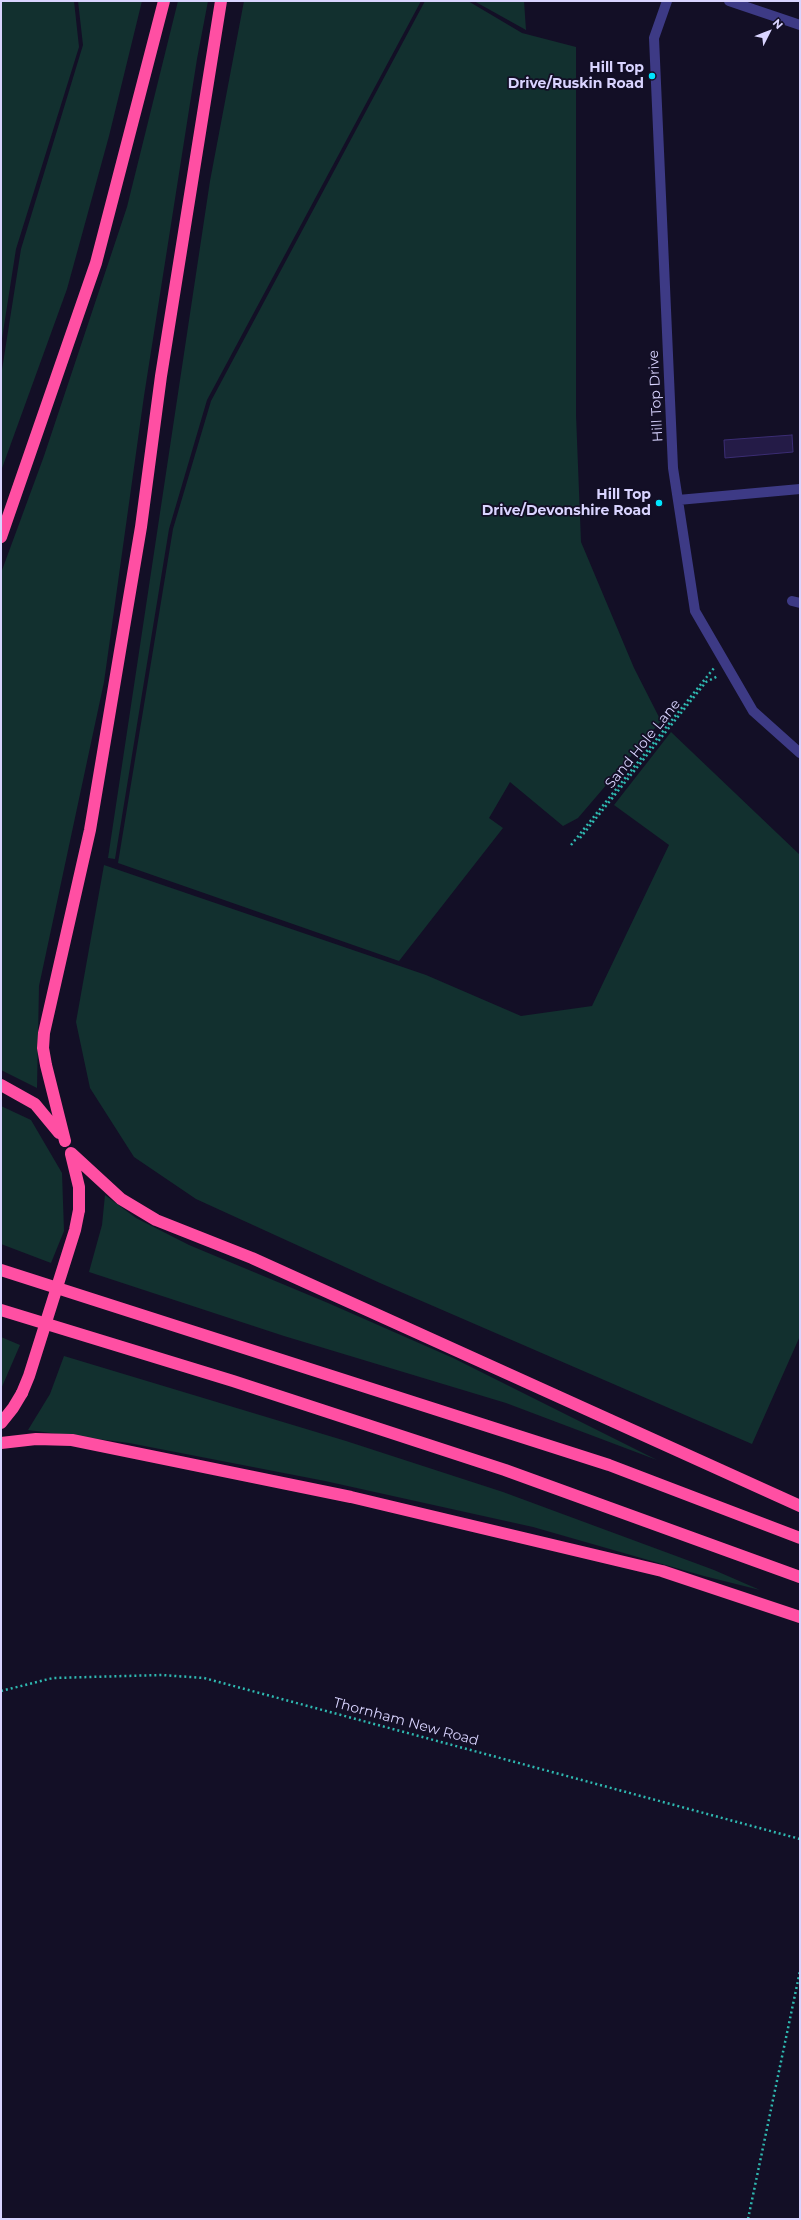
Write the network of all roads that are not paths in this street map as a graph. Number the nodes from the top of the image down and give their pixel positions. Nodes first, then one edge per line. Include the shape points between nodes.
1 (164, 1) edge
2 (221, 1) edge
3 (667, 1) edge
4 (729, 1) edge
5 (800, 24) edge
6 (800, 489) edge
7 (678, 500) junction
8 (1, 537) edge
9 (800, 753) edge
10 (1, 1085) edge
11 (65, 1142) junction
12 (71, 1153) junction
13 (1, 1270) edge
14 (1, 1310) edge
15 (1, 1423) edge
16 (1, 1444) edge
17 (800, 1506) edge
18 (800, 1538) edge
19 (800, 1577) edge
20 (800, 1617) edge

1 - 8 highway via 96,263
2 - 11 highway via 161,376 141,527 90,830 44,1033 46,1065
3 - 7 street, Hill Top Drive via 654,38 673,468
4 - 5 street
6 - 7 street
7 - 9 street, Hill Top Drive via 695,611 753,711
10 - 11 highway via 35,1104
11 - 12 highway
12 - 15 highway, bridge via 79,1187 79,1210 29,1376 14,1408
12 - 17 highway via 121,1199 156,1220 252,1258
13 - 18 highway via 609,1465
14 - 19 highway via 233,1381 505,1470
16 - 20 highway via 36,1439 72,1440 351,1497 662,1571

